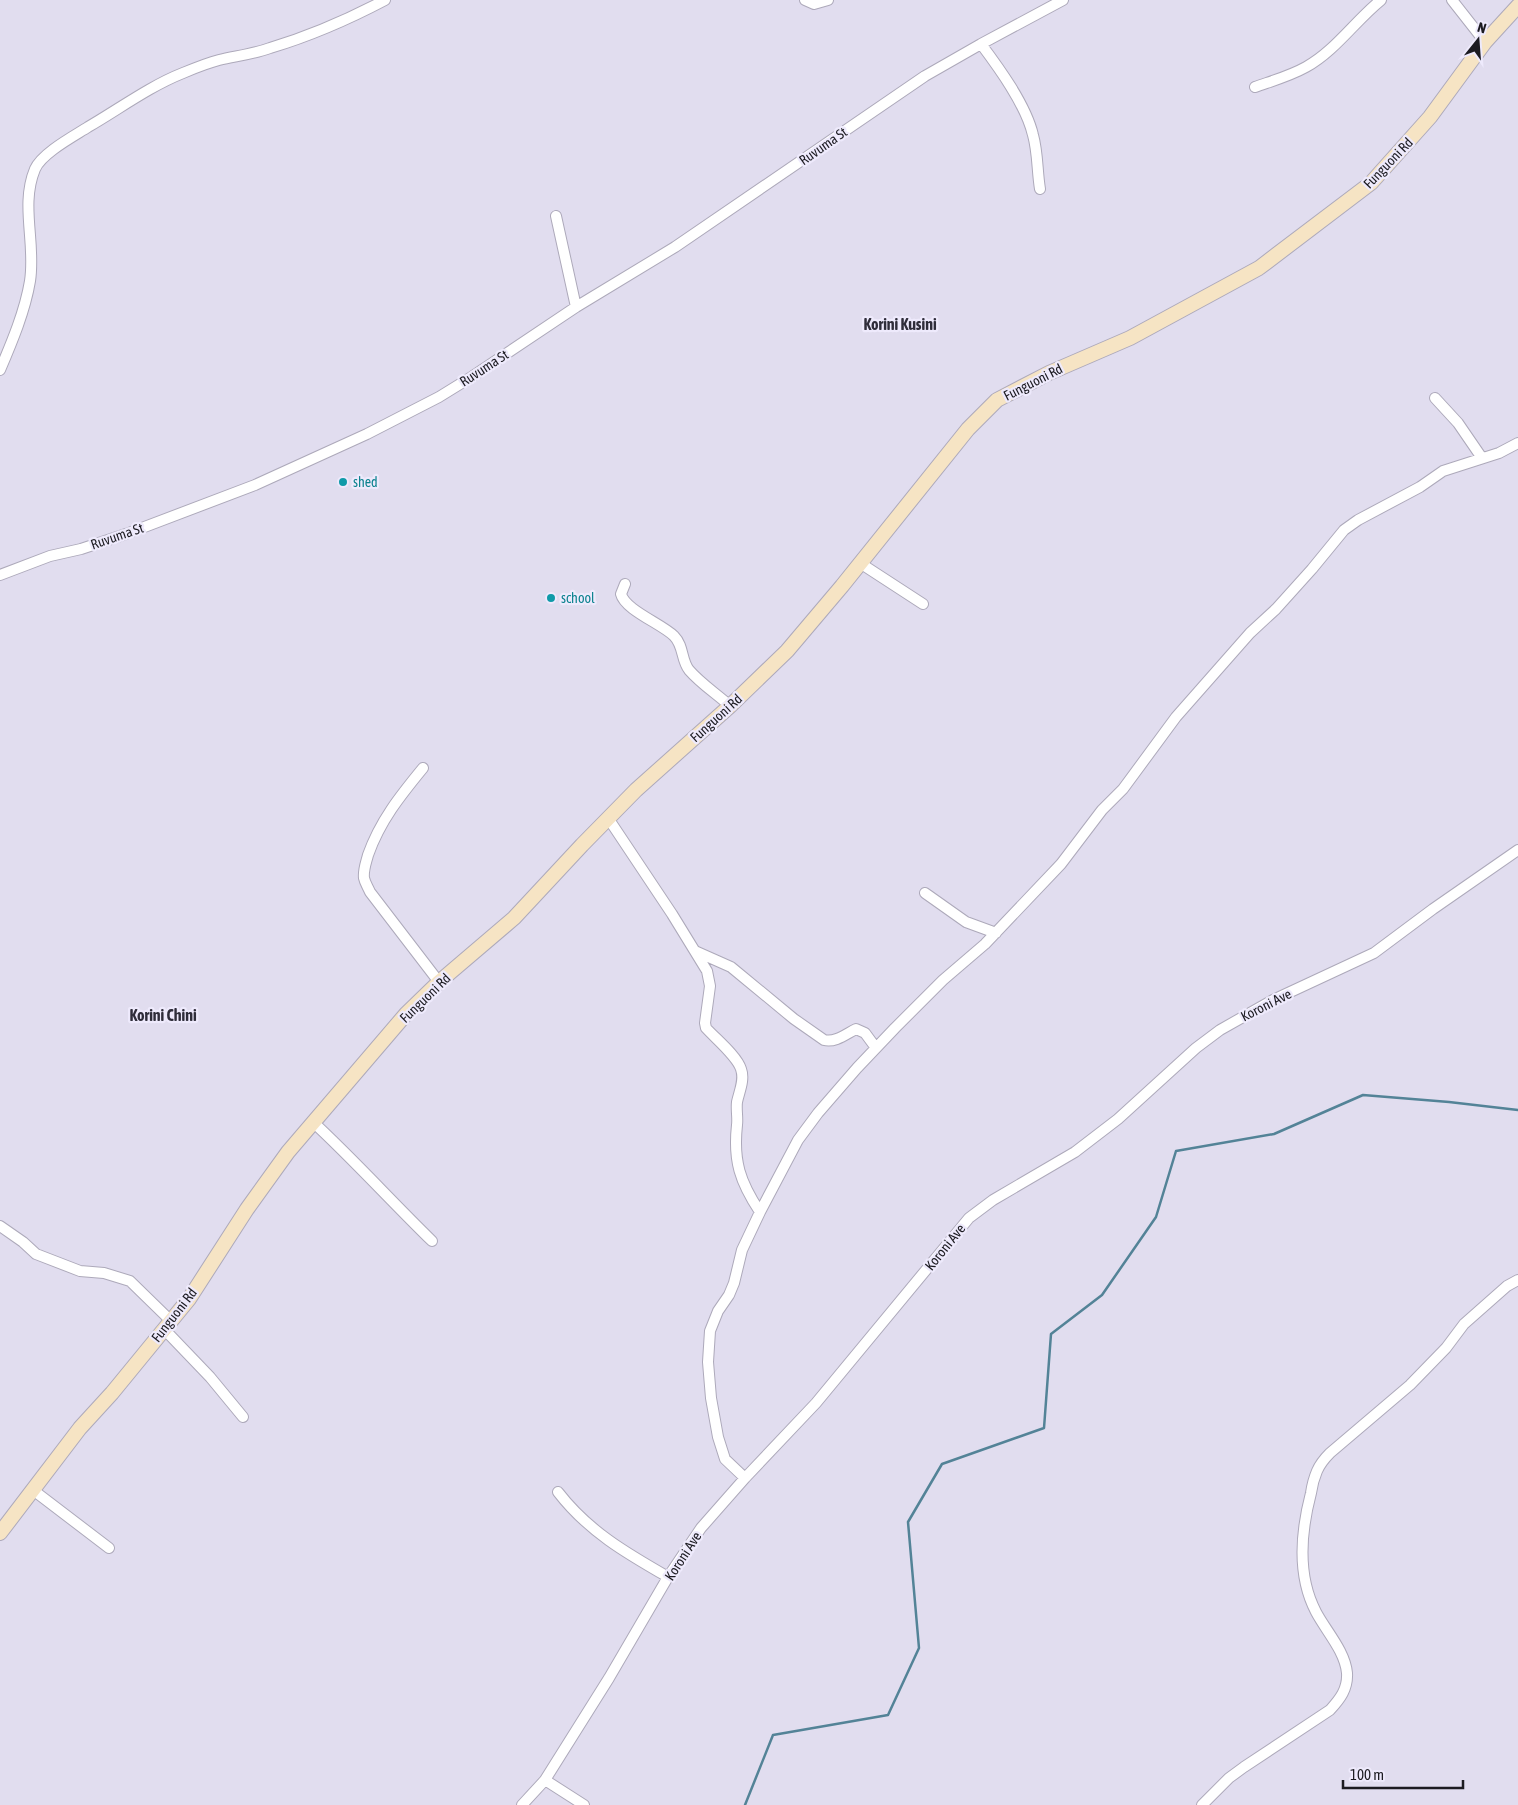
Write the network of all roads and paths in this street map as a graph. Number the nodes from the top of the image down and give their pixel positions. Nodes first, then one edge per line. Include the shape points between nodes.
1 (385, 0) edge
2 (805, 0) edge
3 (828, 0) edge
4 (1063, 0) edge
5 (1381, 0) edge
6 (1452, 0) edge
7 (1518, 6) edge
8 (1485, 42) junction
9 (981, 44) junction
10 (1255, 87) dead end
11 (1040, 189) dead end
12 (556, 216) dead end
13 (576, 307) junction
14 (0, 370) edge
15 (1435, 398) dead end
16 (1518, 443) edge
17 (1482, 458) junction
18 (860, 563) junction
19 (2, 572) edge
20 (625, 584) dead end
21 (923, 604) dead end
22 (730, 706) junction
23 (423, 768) dead end
24 (608, 818) junction
25 (1518, 850) edge
26 (925, 893) dead end
27 (996, 934) junction
28 (694, 950) junction
29 (439, 982) junction
30 (876, 1048) junction
31 (313, 1122) junction
32 (760, 1212) junction
33 (0, 1226) edge
34 (432, 1241) dead end
35 (1518, 1280) edge
36 (167, 1325) junction
37 (243, 1418) dead end
38 (745, 1478) junction
39 (33, 1490) junction
40 (558, 1492) dead end
41 (0, 1533) edge
42 (110, 1548) dead end
43 (668, 1578) junction
44 (545, 1780) junction
45 (522, 1805) edge
46 (584, 1805) edge
47 (1202, 1805) edge

1 - 14 street via 357,15 270,49 216,60 182,73 70,138 48,155 37,166 28,193 30,280
2 - 3 street via 814,4
4 - 9 street, Ruvuma St
5 - 10 street via 1324,55 1306,67
6 - 8 street
7 - 8 street, Funguoni Rd
8 - 18 street, Funguoni Rd via 1430,117 1371,183 1259,268 1130,338 1049,373 997,400 968,429
9 - 11 street via 1028,119 1037,151
9 - 13 street, Ruvuma St via 925,76 675,247
12 - 13 street
13 - 19 street, Ruvuma St via 439,397 367,434 255,485 126,534
15 - 17 street via 1458,423
16 - 17 street
17 - 27 street via 1443,471 1344,530 1176,717 1123,789
18 - 21 street
18 - 22 street, Funguoni Rd via 787,651
20 - 22 street via 622,594 625,602 675,637 682,646 684,662 690,671
22 - 24 street, Funguoni Rd
23 - 29 street via 391,808 373,841 363,876 370,892
24 - 28 street
24 - 29 street, Funguoni Rd via 514,918
25 - 38 street, Koroni Ave via 1374,953 1273,1000 1220,1030 1075,1152 968,1218 816,1403
26 - 27 street via 966,922
27 - 30 street via 937,986
28 - 30 street via 731,967 794,1020 824,1040 837,1039 856,1029 865,1033
28 - 32 street via 710,979 706,1028 741,1068 743,1077 736,1104 737,1158 742,1182
29 - 31 street, Funguoni Rd via 406,1014
30 - 32 street via 801,1135
31 - 34 street
31 - 36 street, Funguoni Rd via 246,1209 189,1298
32 - 38 street via 742,1250 729,1295 714,1319 709,1341 711,1398 720,1443 728,1462
33 - 36 street via 36,1254 80,1271 104,1273 130,1281
35 - 47 street via 1464,1324 1410,1386 1321,1463 1307,1507 1303,1561 1305,1581 1311,1601 1346,1666 1346,1687 1330,1710 1229,1778
36 - 37 street
36 - 39 street, Funguoni Rd via 80,1428
38 - 43 street, Koroni Ave via 701,1528
39 - 41 street, Funguoni Rd
39 - 42 street
40 - 43 street via 583,1521
43 - 44 street, Koroni Ave
44 - 45 street, Koroni Ave
44 - 46 street

